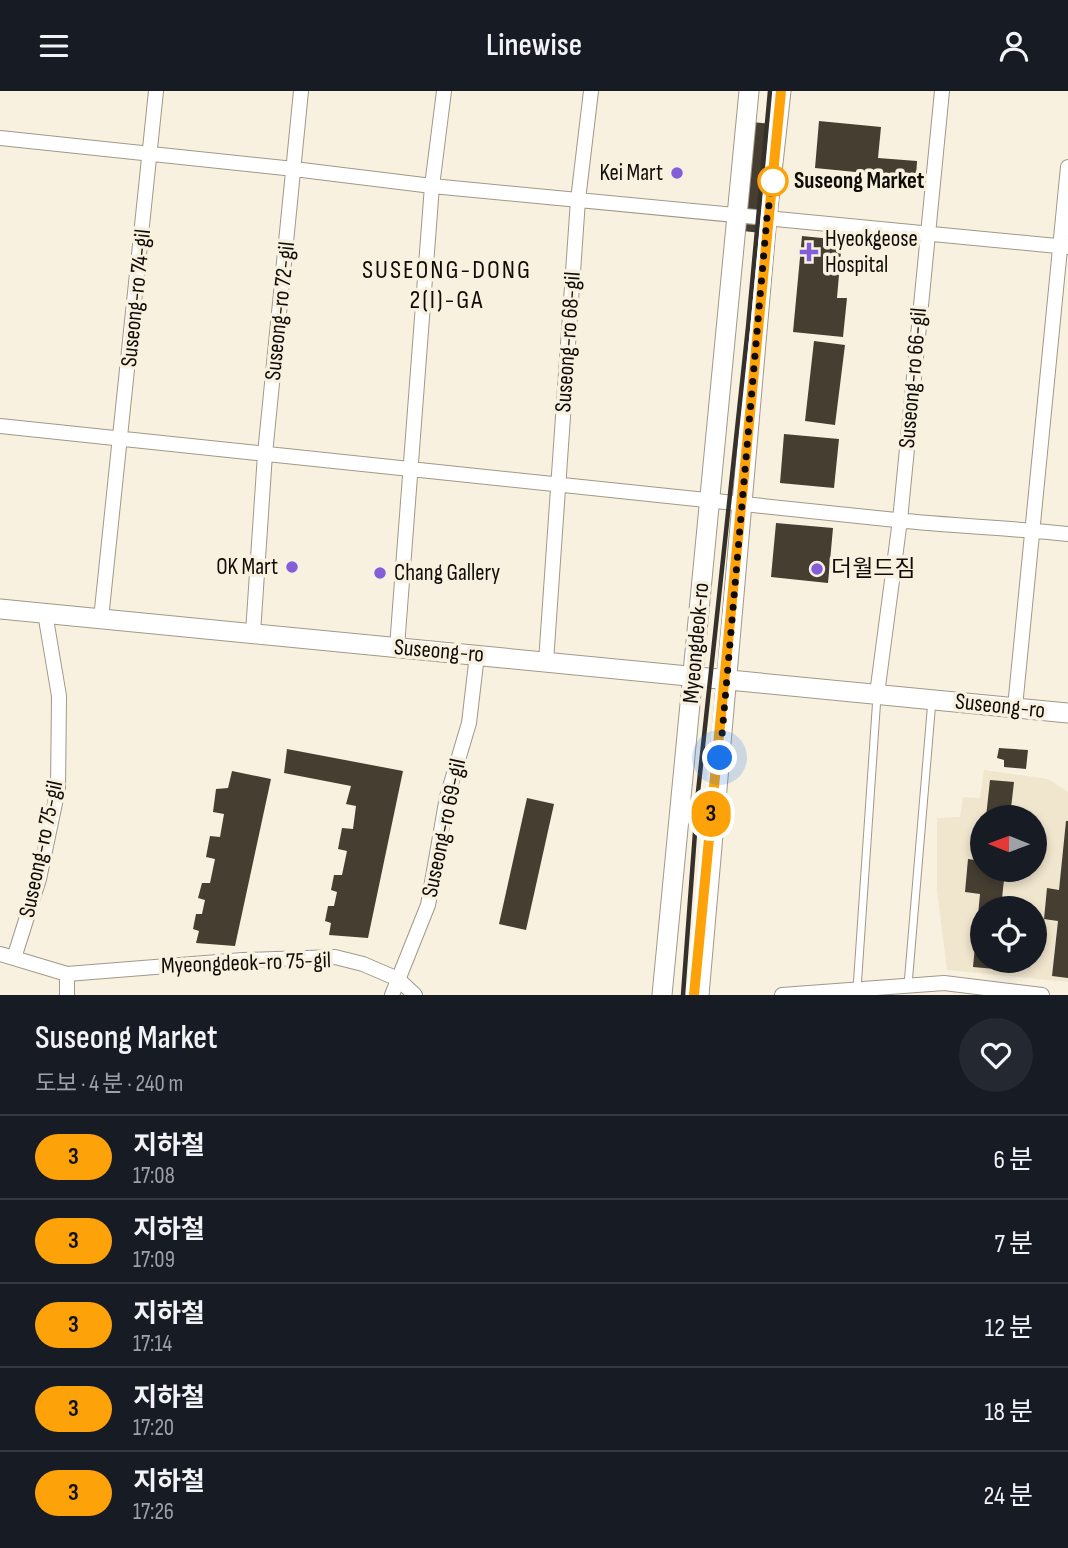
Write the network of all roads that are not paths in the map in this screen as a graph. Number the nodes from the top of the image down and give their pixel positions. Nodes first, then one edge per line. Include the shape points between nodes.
1 (156, 91) edge
2 (301, 91) edge
3 (444, 91) edge
4 (591, 91) edge
5 (749, 91) edge
6 (781, 91) edge
7 (942, 91) edge
8 (0, 138) edge
9 (150, 156) junction
10 (1068, 167) edge
11 (294, 169) junction
12 (432, 186) junction
13 (579, 200) junction
14 (738, 214) junction
15 (767, 217) junction
16 (926, 235) junction
17 (1064, 247) edge
18 (0, 426) edge
19 (121, 440) junction
20 (265, 454) junction
21 (410, 471) junction
22 (558, 484) junction
23 (708, 500) junction
24 (744, 504) junction
25 (900, 520) junction
26 (1032, 530) junction
27 (1068, 534) edge
28 (0, 609) edge
29 (45, 613) junction
30 (101, 619) junction
31 (253, 633) junction
32 (397, 647) junction
33 (477, 655) junction
34 (546, 662) junction
35 (694, 676) junction
36 (727, 680) junction
37 (877, 694) junction
38 (932, 699) junction
39 (1015, 708) junction
40 (1068, 713) edge
41 (7, 956) edge
42 (67, 974) junction
43 (398, 979) junction
44 (908, 985) junction
45 (856, 989) junction
46 (810, 993) edge
47 (67, 995) edge
48 (392, 995) edge
49 (415, 995) edge
50 (662, 995) edge
51 (699, 995) edge
52 (782, 995) edge
53 (1042, 995) edge

1 - 9 street, Suseong-ro 74-gil
2 - 11 street, Suseong-ro 72-gil
3 - 12 street
4 - 13 street, Suseong-ro 68-gil
5 - 14 main road, Myeongdeok-ro
6 - 15 main road, Myeongdeok-ro
7 - 16 street, Suseong-ro 66-gil
8 - 9 street
9 - 11 street
9 - 19 street, Suseong-ro 74-gil
10 - 17 street
11 - 12 street
11 - 20 street, Suseong-ro 72-gil
12 - 13 street
12 - 21 street
13 - 14 street
13 - 22 street, Suseong-ro 68-gil
14 - 15 street
14 - 23 main road, Myeongdeok-ro
15 - 16 street
15 - 24 main road, Myeongdeok-ro
16 - 17 street
16 - 25 street, Suseong-ro 66-gil
17 - 26 street
18 - 19 street
19 - 20 street
19 - 30 street, Suseong-ro 74-gil
20 - 21 street
20 - 31 street, Suseong-ro 72-gil
21 - 22 street
21 - 32 street
22 - 23 street
22 - 34 street, Suseong-ro 68-gil
23 - 24 street
23 - 35 main road, Myeongdeok-ro
24 - 25 street
24 - 36 main road, Myeongdeok-ro
25 - 26 street
25 - 37 street, Suseong-ro 66-gil
26 - 27 street
26 - 39 street
28 - 29 main road, Suseong-ro
29 - 30 main road, Suseong-ro
29 - 41 street, Suseong-ro 75-gil via 59,696 58,789 39,879
30 - 31 main road, Suseong-ro
31 - 32 main road, Suseong-ro
32 - 33 main road, Suseong-ro
33 - 34 main road, Suseong-ro
33 - 43 street, Suseong-ro 69-gil via 469,723 447,797 428,905
34 - 35 main road, Suseong-ro
35 - 36 main road, Suseong-ro
35 - 50 main road, Myeongdeok-ro
36 - 37 main road, Suseong-ro
36 - 51 main road, Myeongdeok-ro
37 - 38 main road, Suseong-ro
37 - 45 lane
38 - 39 main road, Suseong-ro
38 - 44 lane, Suseong-ro
39 - 40 main road, Suseong-ro
41 - 42 street
42 - 43 street, Myeongdeok-ro 75-gil via 335,957
42 - 47 street
43 - 48 street, Suseong-ro 69-gil
43 - 49 street, Myeongdeok-ro 75-gil
44 - 45 street
44 - 53 street via 944,983
45 - 46 street
46 - 52 street

